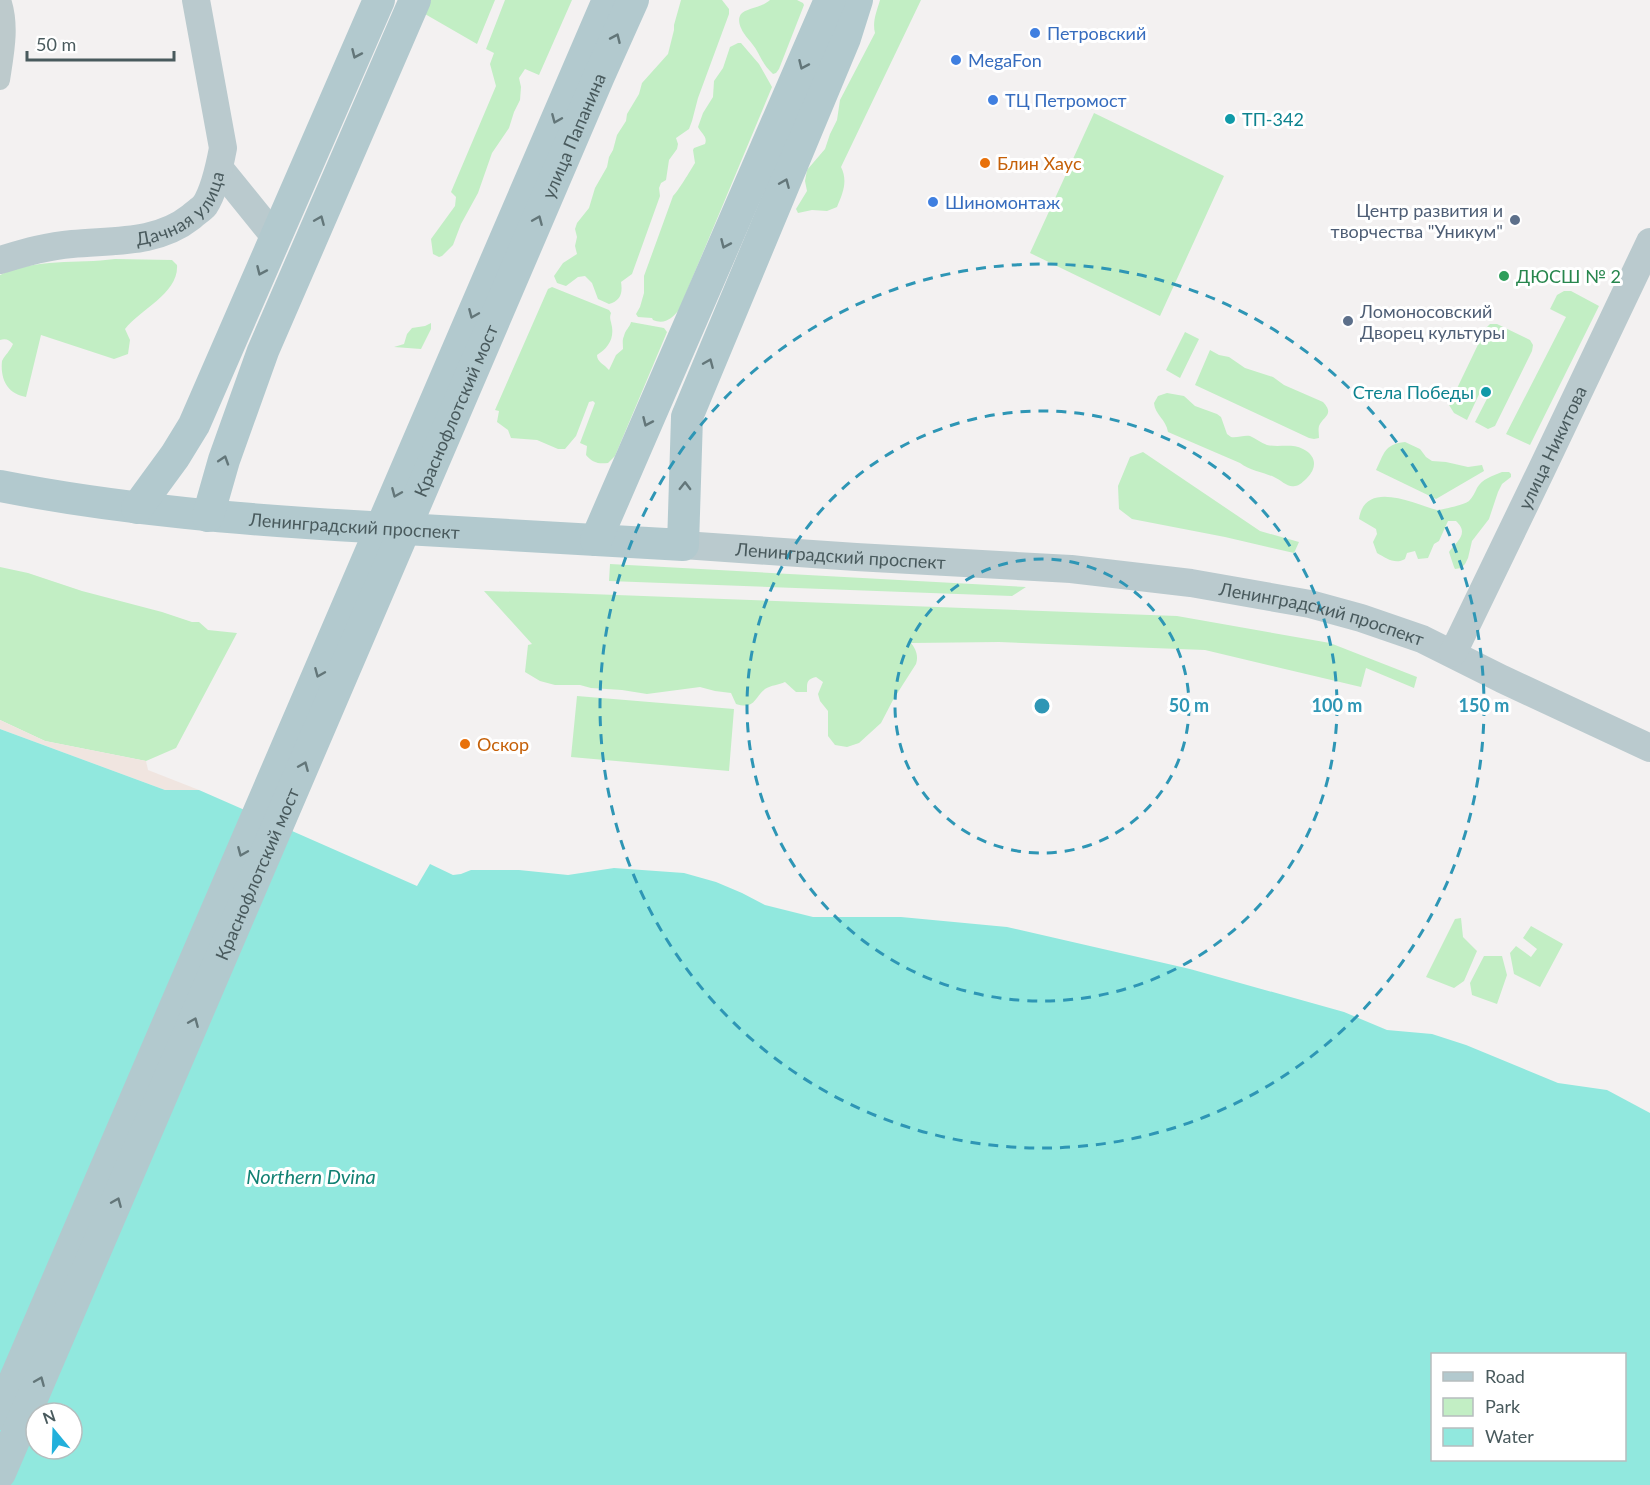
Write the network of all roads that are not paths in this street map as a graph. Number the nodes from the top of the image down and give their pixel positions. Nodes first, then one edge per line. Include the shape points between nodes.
1 (1, 0) edge
2 (196, 0) edge
3 (379, 0) edge
4 (415, 0) edge
5 (608, 0) edge
6 (633, 0) edge
7 (830, 0) edge
8 (857, 0) edge
9 (589, 71) junction
10 (0, 80) edge
11 (220, 169) junction
12 (276, 237) junction
13 (1650, 242) edge
14 (0, 260) edge
15 (506, 267) junction
16 (0, 486) edge
17 (136, 508) junction
18 (208, 516) junction
19 (596, 540) junction
20 (683, 545) junction
21 (1453, 653) junction
22 (1650, 748) edge
23 (0, 1414) edge
24 (0, 1473) edge

1 - 10 street via 6,34
2 - 11 main road, Дачная улица via 223,148
3 -> 12 main road
18 -> 4 main road via 263,351
5 - 9 main road, улица Папанина
9 -> 6 main road, улица Папанина
7 -> 19 main road
20 -> 8 main road via 687,417 841,49
9 - 15 main road, улица Папанина
11 - 12 main road
11 - 14 main road, Дачная улица via 204,205 184,222 156,235 123,242 43,248
12 -> 17 main road via 194,425
13 - 21 main road, улица Никитова
15 -> 23 main road, Краснофлотский мост
24 -> 15 main road, Краснофлотский мост
16 - 17 main road, Ленинградский проспект
17 - 18 main road, Ленинградский проспект
18 - 19 main road, Ленинградский проспект
19 - 20 main road, Ленинградский проспект
20 - 21 main road, Ленинградский проспект via 1071,569 1191,583 1310,604 1361,618
21 - 22 main road, Ленинградский проспект

